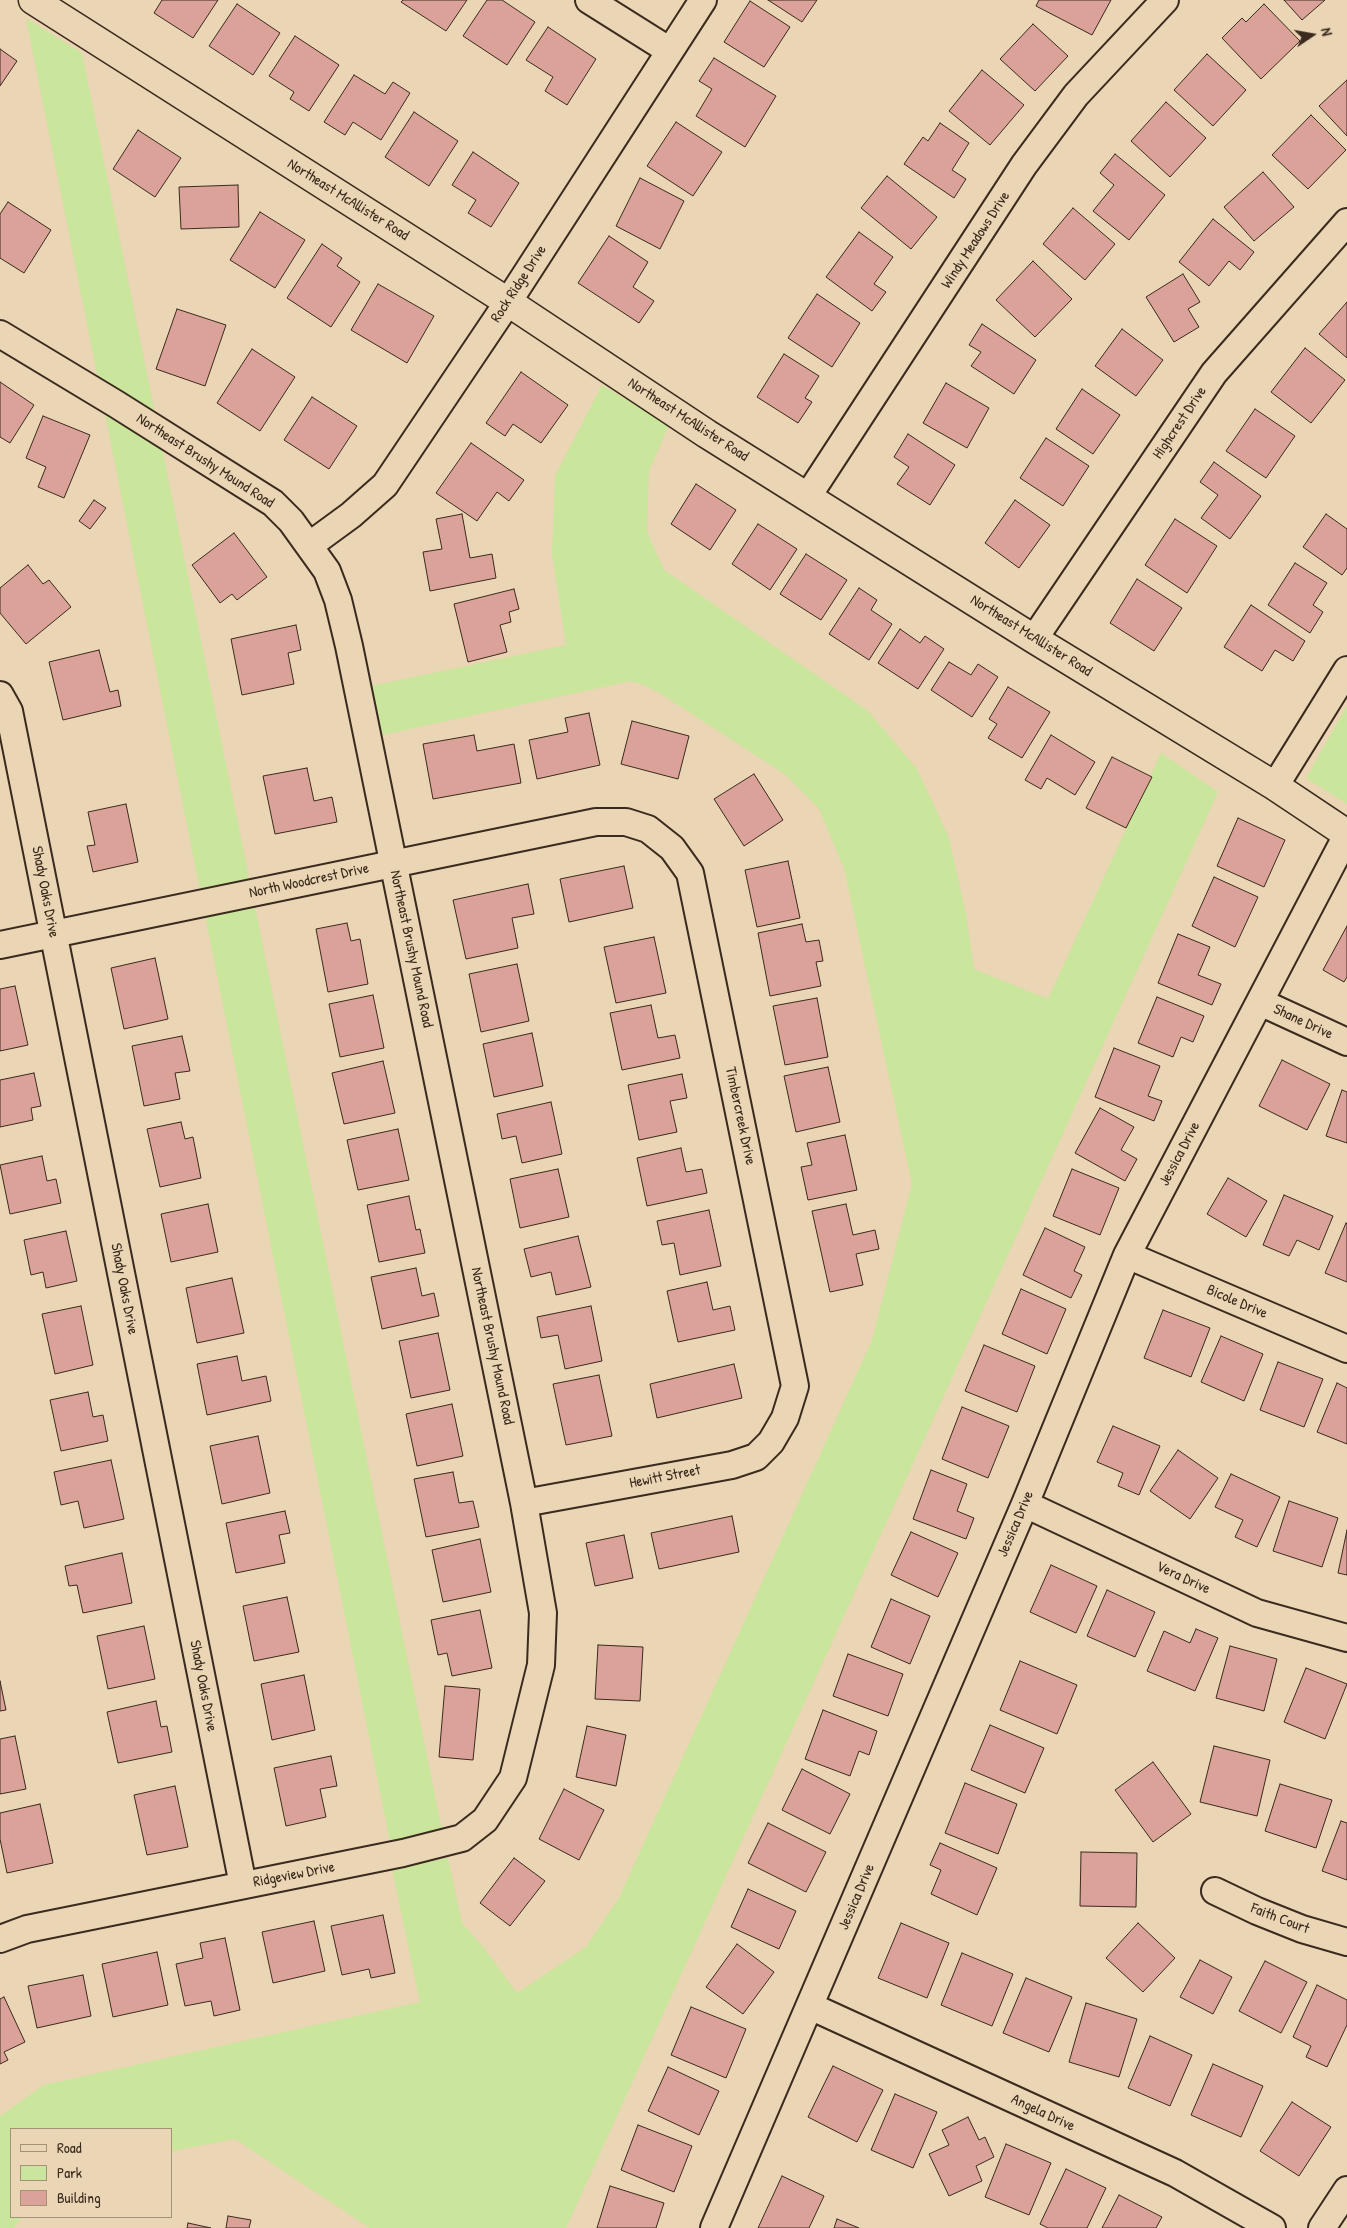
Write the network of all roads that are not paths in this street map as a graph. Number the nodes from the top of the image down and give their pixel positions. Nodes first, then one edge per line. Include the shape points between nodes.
1 (33, 0) edge
2 (589, 0) edge
3 (702, 0) edge
4 (1165, 0) edge
5 (670, 51) junction
6 (1347, 222) edge
7 (508, 302) junction
8 (0, 334) edge
9 (808, 496) junction
10 (310, 545) junction
11 (1034, 639) junction
12 (1347, 670) edge
13 (0, 695) edge
14 (1275, 786) junction
15 (648, 829) joint
16 (1347, 834) edge
17 (394, 864) junction
18 (54, 934) junction
19 (0, 945) edge
20 (1260, 1002) junction
21 (1347, 1042) edge
22 (1127, 1255) junction
23 (1347, 1349) edge
24 (785, 1418) joint
25 (524, 1503) junction
26 (1025, 1504) junction
27 (1347, 1638) edge
28 (526, 1730) joint
29 (243, 1885) junction
30 (1215, 1891) dead end
31 (0, 1939) edge
32 (1347, 1942) edge
33 (810, 2006) junction
34 (1347, 2190) edge
35 (714, 2228) edge
36 (1272, 2228) edge
37 (1322, 2228) edge

1 - 7 street, Northeast McAllister Road
2 - 5 street
3 - 5 street, Rock Ridge Drive
4 - 9 street, Windy Meadows Drive via 1076,95 1024,165
5 - 7 street, Rock Ridge Drive
6 - 11 street, Highcrest Drive via 1214,373
7 - 9 street, Northeast McAllister Road via 707,434
7 - 10 street, Rock Ridge Drive via 385,485
8 - 10 street, Northeast Brushy Mound Road via 273,504
9 - 11 street, Northeast McAllister Road
10 - 17 street, Northeast Brushy Mound Road via 327,571 338,600
11 - 14 street, Northeast McAllister Road
12 - 14 street
13 - 18 street, Shady Oaks Drive via 9,711
14 - 16 street, Northeast McAllister Road
15 - 17 street, North Woodcrest Drive via 626,822 596,822
15 - 24 street, Timbercreek Drive via 672,848 690,874 795,1386
16 - 20 street, Jessica Drive
17 - 18 street, North Woodcrest Drive
17 - 25 street, Northeast Brushy Mound Road
18 - 19 street, North Woodcrest Drive
18 - 29 street, Shady Oaks Drive
20 - 21 street, Shane Drive
20 - 22 street, Jessica Drive
22 - 23 street, Bicole Drive
22 - 26 street, Jessica Drive
24 - 25 street, Hewitt Street via 771,1442 756,1457 732,1465
25 - 28 street, Northeast Brushy Mound Road via 542,1613 541,1665
26 - 27 street, Vera Drive via 1257,1613
26 - 33 street, Jessica Drive
28 - 29 street, Ridgeview Drive via 513,1778 485,1820 462,1838 437,1846
29 - 31 street, Ridgeview Drive via 26,1929
30 - 32 street, Faith Court via 1275,1918
33 - 35 street, Jessica Drive
33 - 36 street, Angela Drive via 1175,2173
34 - 37 street

